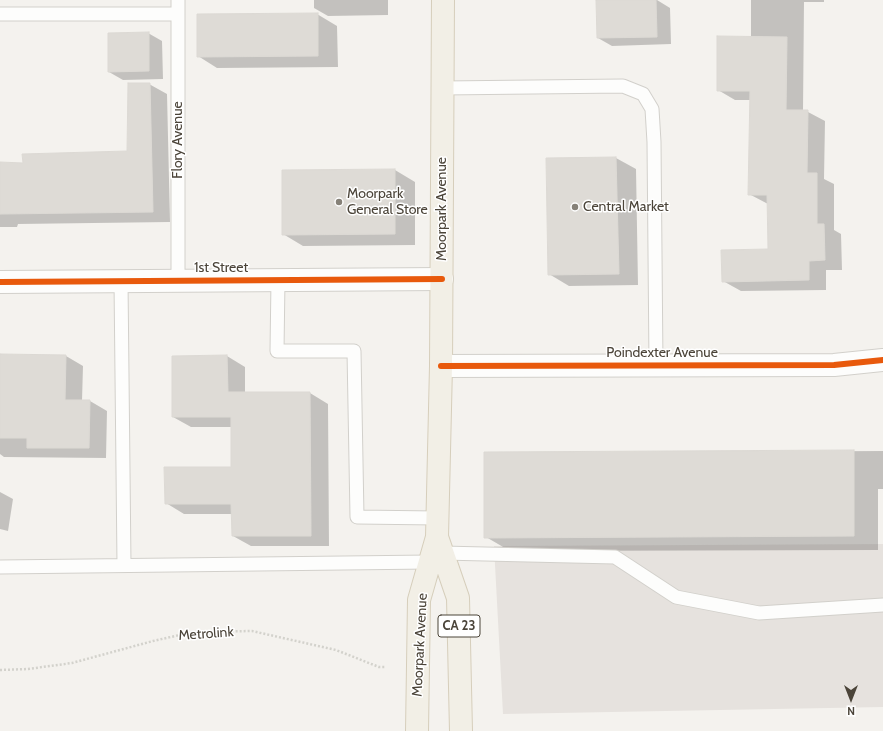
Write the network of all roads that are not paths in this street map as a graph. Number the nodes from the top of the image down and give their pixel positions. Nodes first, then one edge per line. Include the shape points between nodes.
1 (178, 0) edge
2 (443, 0) edge
3 (0, 14) edge
4 (178, 14) junction
5 (443, 88) junction
6 (442, 279) junction
7 (178, 280) junction
8 (278, 280) junction
9 (121, 281) junction
10 (0, 282) edge
11 (883, 360) edge
12 (656, 365) junction
13 (441, 366) junction
14 (436, 542) junction
15 (124, 565) junction
16 (0, 567) edge
17 (883, 605) edge
18 (417, 731) edge
19 (461, 731) edge

1 - 4 lane, Flory Avenue
2 - 5 main road, Moorpark Avenue / CA 23
3 - 4 lane
4 - 7 lane, Flory Avenue
5 - 6 main road, Moorpark Avenue / CA 23
5 - 12 lane via 623,86 643,94 652,109 654,142
6 - 8 street, 1st Street
6 - 13 main road, Moorpark Avenue / CA 23
7 - 8 street, 1st Street
7 - 9 street, 1st Street
8 - 14 lane via 277,351 354,351 357,517
9 - 10 street, 1st Street
9 - 15 lane
11 - 12 street, Poindexter Avenue via 834,365
12 - 13 street, Poindexter Avenue
13 - 14 main road, Moorpark Avenue / CA 23
14 - 15 lane
14 - 17 lane via 615,557 676,597 759,612
14 - 18 main road, Moorpark Avenue / CA 23 via 419,600
14 - 19 main road, Moorpark Avenue / CA 23 via 458,598
15 - 16 lane

